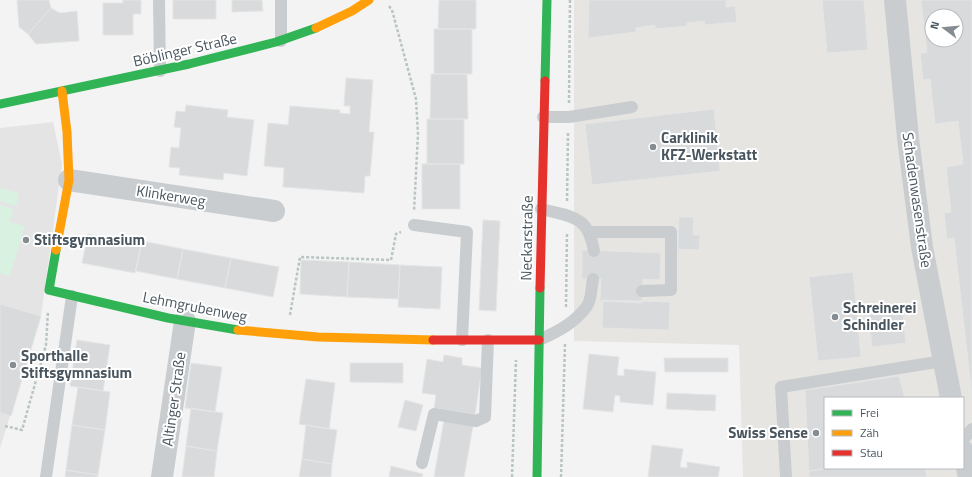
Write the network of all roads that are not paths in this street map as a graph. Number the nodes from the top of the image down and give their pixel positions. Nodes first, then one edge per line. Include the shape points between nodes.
1 (159, 0) edge
2 (281, 0) edge
3 (369, 0) edge
4 (547, 0) edge
5 (895, 0) edge
6 (280, 41) junction
7 (160, 71) junction
8 (62, 91) junction
9 (0, 104) edge
10 (632, 107) dead end
11 (543, 118) junction
12 (69, 180) junction
13 (541, 209) junction
14 (274, 211) dead end
15 (414, 225) road end
16 (589, 232) junction
17 (594, 251) dead end
18 (595, 287) dead end
19 (642, 291) dead end
20 (72, 296) junction
21 (185, 321) junction
22 (462, 340) junction
23 (488, 340) junction
24 (539, 340) junction
25 (943, 361) junction
26 (951, 397) edge
27 (972, 429) edge
28 (964, 439) edge
29 (964, 455) edge
30 (422, 463) dead end
31 (46, 477) edge
32 (162, 477) edge
33 (537, 477) edge
34 (786, 477) edge
35 (969, 477) edge

1 - 7 lane
2 - 6 lane
3 - 6 main road, Böblinger Straße via 333,21
4 - 11 main road, Neckarstraße
5 - 25 street, Schadenwasenstraße via 908,138 922,247
6 - 7 main road, Böblinger Straße
7 - 8 main road, Böblinger Straße
8 - 9 main road, Böblinger Straße
8 - 12 main road
10 - 11 lane via 569,117
11 - 13 main road, Neckarstraße
12 - 14 street, Klinkerweg
12 - 20 main road, Lehmgrubenweg via 49,290
13 - 16 lane via 584,222
13 - 24 main road, Neckarstraße
15 - 22 lane via 467,232
16 - 17 lane
16 - 19 lane via 671,232 671,290
18 - 24 lane via 587,306 566,328
20 - 21 main road, Lehmgrubenweg
20 - 31 lane
21 - 22 main road, Lehmgrubenweg via 287,336
21 - 32 street, Altinger Straße
22 - 23 main road, Lehmgrubenweg
23 - 24 main road, Lehmgrubenweg
23 - 30 lane via 485,417 476,421 434,414
24 - 33 main road, Neckarstraße
25 - 26 street, Schadenwasenstraße
25 - 34 lane via 781,387
27 - 28 lane
29 - 35 street

